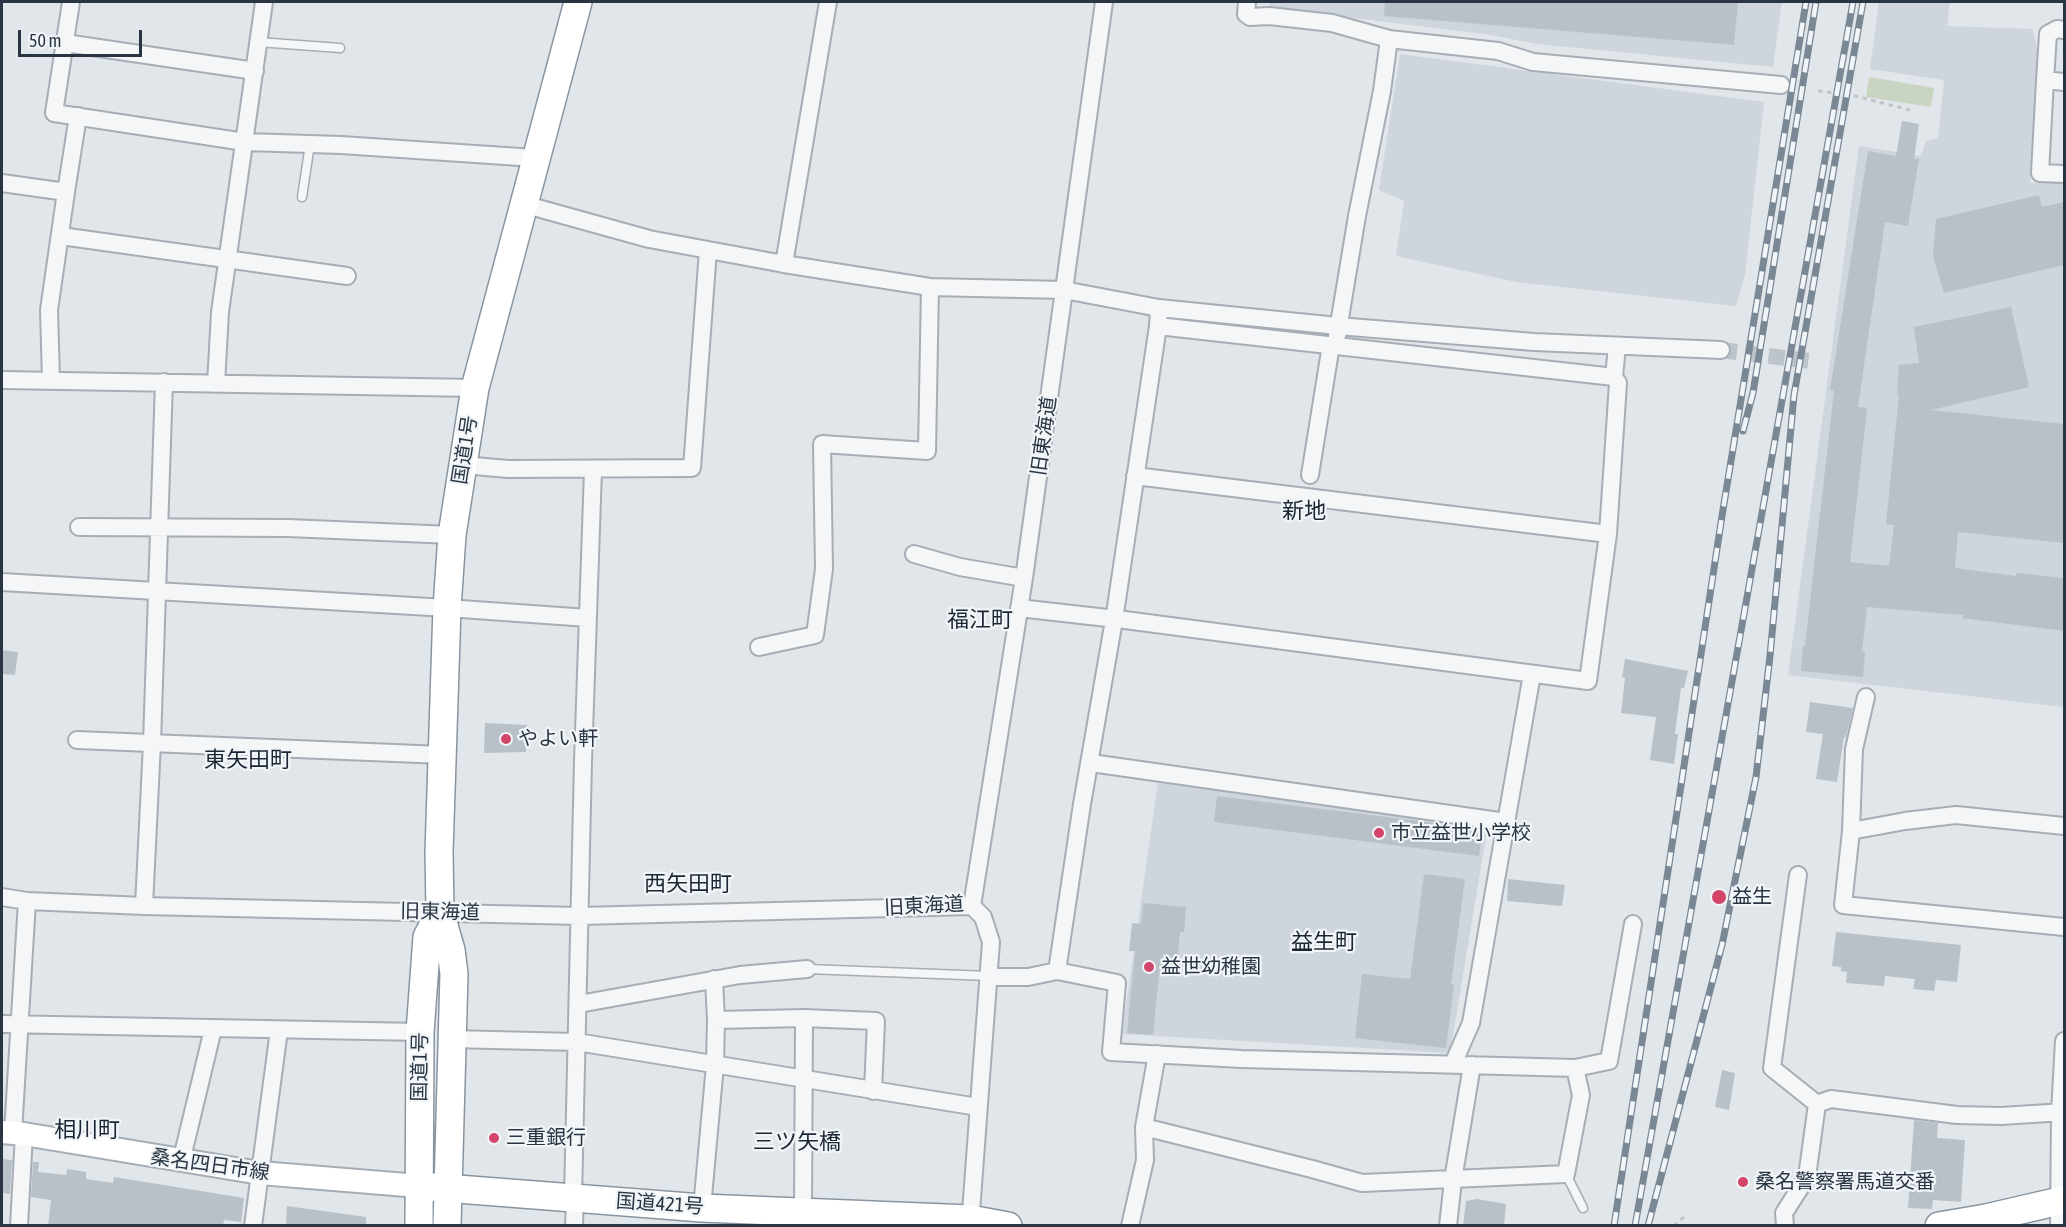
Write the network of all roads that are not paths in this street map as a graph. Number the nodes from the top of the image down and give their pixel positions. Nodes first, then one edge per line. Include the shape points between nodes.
1 (71, 2) edge
2 (264, 2) edge
3 (578, 2) edge
4 (828, 2) edge
5 (1104, 2) edge
6 (1247, 2) edge
7 (2064, 30) edge
8 (1389, 39) junction
9 (258, 42) junction
10 (65, 43) junction
11 (340, 48) dead end
12 (255, 71) junction
13 (2045, 80) junction
14 (2064, 82) edge
15 (1780, 86) dead end
16 (78, 117) junction
17 (245, 142) junction
18 (310, 144) junction
19 (535, 158) junction
20 (2064, 174) edge
21 (2, 183) edge
22 (66, 192) junction
23 (302, 198) dead end
24 (523, 204) junction
25 (61, 236) junction
26 (708, 250) junction
27 (228, 260) junction
28 (784, 264) junction
29 (347, 276) dead end
30 (930, 287) junction
31 (1064, 290) junction
32 (1159, 308) junction
33 (1158, 326) junction
34 (1338, 326) junction
35 (1333, 345) junction
36 (1617, 346) junction
37 (1721, 350) tunnel mouth
38 (1614, 377) junction
39 (2, 380) edge
40 (51, 380) junction
41 (164, 382) junction
42 (216, 384) junction
43 (475, 388) junction
44 (463, 465) junction
45 (593, 470) junction
46 (1310, 475) dead end
47 (1136, 476) junction
48 (79, 527) dead end
49 (159, 527) junction
50 (1608, 534) junction
51 (452, 535) junction
52 (914, 554) dead end
53 (1024, 578) junction
54 (2, 582) edge
55 (157, 591) junction
56 (447, 608) junction
57 (1018, 608) junction
58 (588, 618) junction
59 (1114, 620) junction
60 (759, 646) dead end
61 (1532, 674) junction
62 (1866, 697) dead end
63 (77, 740) dead end
64 (152, 743) junction
65 (443, 755) junction
66 (1090, 763) junction
67 (1506, 822) junction
68 (2064, 826) edge
69 (1851, 831) junction
70 (1798, 875) dead end
71 (2, 897) edge
72 (27, 901) junction
73 (144, 906) junction
74 (972, 906) junction
75 (440, 912) junction
76 (580, 916) junction
77 (1633, 924) dead end
78 (2064, 927) edge
79 (807, 969) joint
80 (1057, 971) junction
81 (990, 976) junction
82 (714, 979) junction
83 (579, 1004) junction
84 (804, 1018) junction
85 (716, 1020) junction
86 (2, 1024) edge
87 (20, 1026) junction
88 (213, 1029) junction
89 (279, 1030) junction
90 (420, 1032) junction
91 (451, 1039) junction
92 (2064, 1041) edge
93 (577, 1042) junction
94 (1156, 1053) junction
95 (1453, 1064) junction
96 (715, 1065) junction
97 (1472, 1065) junction
98 (1575, 1068) junction
99 (803, 1079) junction
100 (873, 1091) junction
101 (1817, 1104) junction
102 (978, 1107) junction
103 (2062, 1112) edge
104 (1144, 1127) junction
105 (13, 1133) edge
106 (181, 1162) junction
107 (260, 1173) junction
108 (1566, 1174) junction
109 (1453, 1180) junction
110 (419, 1186) junction
111 (447, 1188) junction
112 (574, 1198) junction
113 (702, 1208) junction
114 (1583, 1208) dead end
115 (2061, 1209) edge
116 (790, 1216) edge
117 (970, 1222) edge
118 (19, 1226) edge
119 (253, 1226) edge
120 (419, 1226) edge
121 (447, 1226) edge
122 (574, 1226) edge
123 (1008, 1226) edge
124 (1130, 1226) edge
125 (1448, 1226) edge
126 (1785, 1226) edge
127 (1939, 1226) edge

1 - 10 street
2 - 9 street
3 - 19 highway, 国道1号
4 - 28 street
5 - 31 street, 旧東海道
6 - 8 street via 1246,14 1250,18 1269,16 1332,23
7 - 13 street via 2048,34
8 - 15 street via 1498,51 1533,62
8 - 34 street
9 - 11 lane
9 - 12 street
10 - 12 street
10 - 16 street via 54,113
12 - 17 street
13 - 14 street
13 - 20 street via 2040,173
16 - 17 street
16 - 22 street
17 - 18 street
17 - 27 street
18 - 19 street
18 - 23 lane
19 - 24 highway, 国道1号
21 - 22 street
22 - 25 street
24 - 26 street via 649,239
24 - 43 highway, 国道1号
25 - 27 street
25 - 40 street via 49,310
26 - 28 street
26 - 45 street via 692,468
27 - 29 street
27 - 42 street
28 - 30 street
30 - 31 street
30 - 60 street via 927,451 822,444 824,569 815,635
31 - 32 street
31 - 53 street, 旧東海道
32 - 33 street
32 - 34 street
33 - 35 street
33 - 47 street
34 - 35 street
34 - 36 street
35 - 38 street
35 - 46 street
36 - 37 street
36 - 38 street
38 - 50 street via 1618,383
39 - 40 street
40 - 41 street
41 - 42 street
41 - 49 street
42 - 43 street
43 - 44 highway, 国道1号
44 - 45 street
44 - 51 highway, 国道1号
45 - 58 street
47 - 50 street
47 - 59 street
48 - 49 street
49 - 51 street
49 - 55 street
50 - 61 street via 1588,681
51 - 56 highway, 国道1号
52 - 53 street
53 - 57 street, 旧東海道
54 - 55 street
55 - 56 street
55 - 64 street
56 - 58 street
56 - 65 highway, 国道1号
57 - 59 street
57 - 74 street, 旧東海道
58 - 76 street
59 - 61 street
59 - 66 street
61 - 67 street
62 - 69 street via 1854,749
63 - 64 street
64 - 65 street
64 - 73 street
65 - 75 highway, 国道1号
66 - 67 street
66 - 80 street
67 - 95 street via 1471,1023
68 - 69 street via 1956,815
69 - 78 street via 1844,905
70 - 101 street via 1772,1068
71 - 72 street, 旧東海道
72 - 73 street, 旧東海道
72 - 87 street
73 - 75 street, 旧東海道
74 - 76 street, 旧東海道
74 - 81 street via 983,917 991,942
75 - 76 street, 旧東海道
75 - 90 highway, 国道1号 via 428,937
75 - 91 highway, 国道1号 via 454,974
76 - 83 street
77 - 98 street via 1609,1061
79 - 81 lane
79 - 82 street
80 - 81 street via 1028,977
80 - 94 street via 1117,983 1111,1052
81 - 102 street
82 - 83 street
82 - 85 street
83 - 93 street
84 - 85 street
84 - 99 street
84 - 100 street via 876,1021
85 - 96 street
86 - 87 street
87 - 88 street
87 - 105 street
88 - 89 street
88 - 106 street
89 - 90 street
89 - 107 street
90 - 110 highway, 国道1号
91 - 93 street
91 - 111 highway, 国道1号
92 - 103 street
93 - 96 street
93 - 112 street
94 - 95 street via 1263,1060
94 - 104 street
95 - 97 street
96 - 99 street
96 - 113 street
97 - 98 street
97 - 109 street
98 - 108 street via 1581,1095
99 - 100 street
99 - 116 street
100 - 102 street
101 - 103 street via 1831,1099 1979,1116
101 - 126 street via 1807,1177 1784,1213
102 - 117 street
103 - 115 street
104 - 109 street via 1362,1184
104 - 124 street via 1145,1160
105 - 106 main road, 桑名四日市線
105 - 118 street
106 - 107 main road, 桑名四日市線
107 - 110 main road, 桑名四日市線
107 - 119 street
108 - 109 street
108 - 114 lane
109 - 125 street
110 - 111 highway, 国道421号
110 - 120 highway, 国道1号
111 - 112 highway, 国道421号
111 - 121 highway, 国道1号
112 - 113 highway, 国道421号
112 - 122 street
113 - 116 highway, 国道421号
115 - 127 highway
116 - 117 highway, 国道421号
117 - 123 highway, 国道421号

